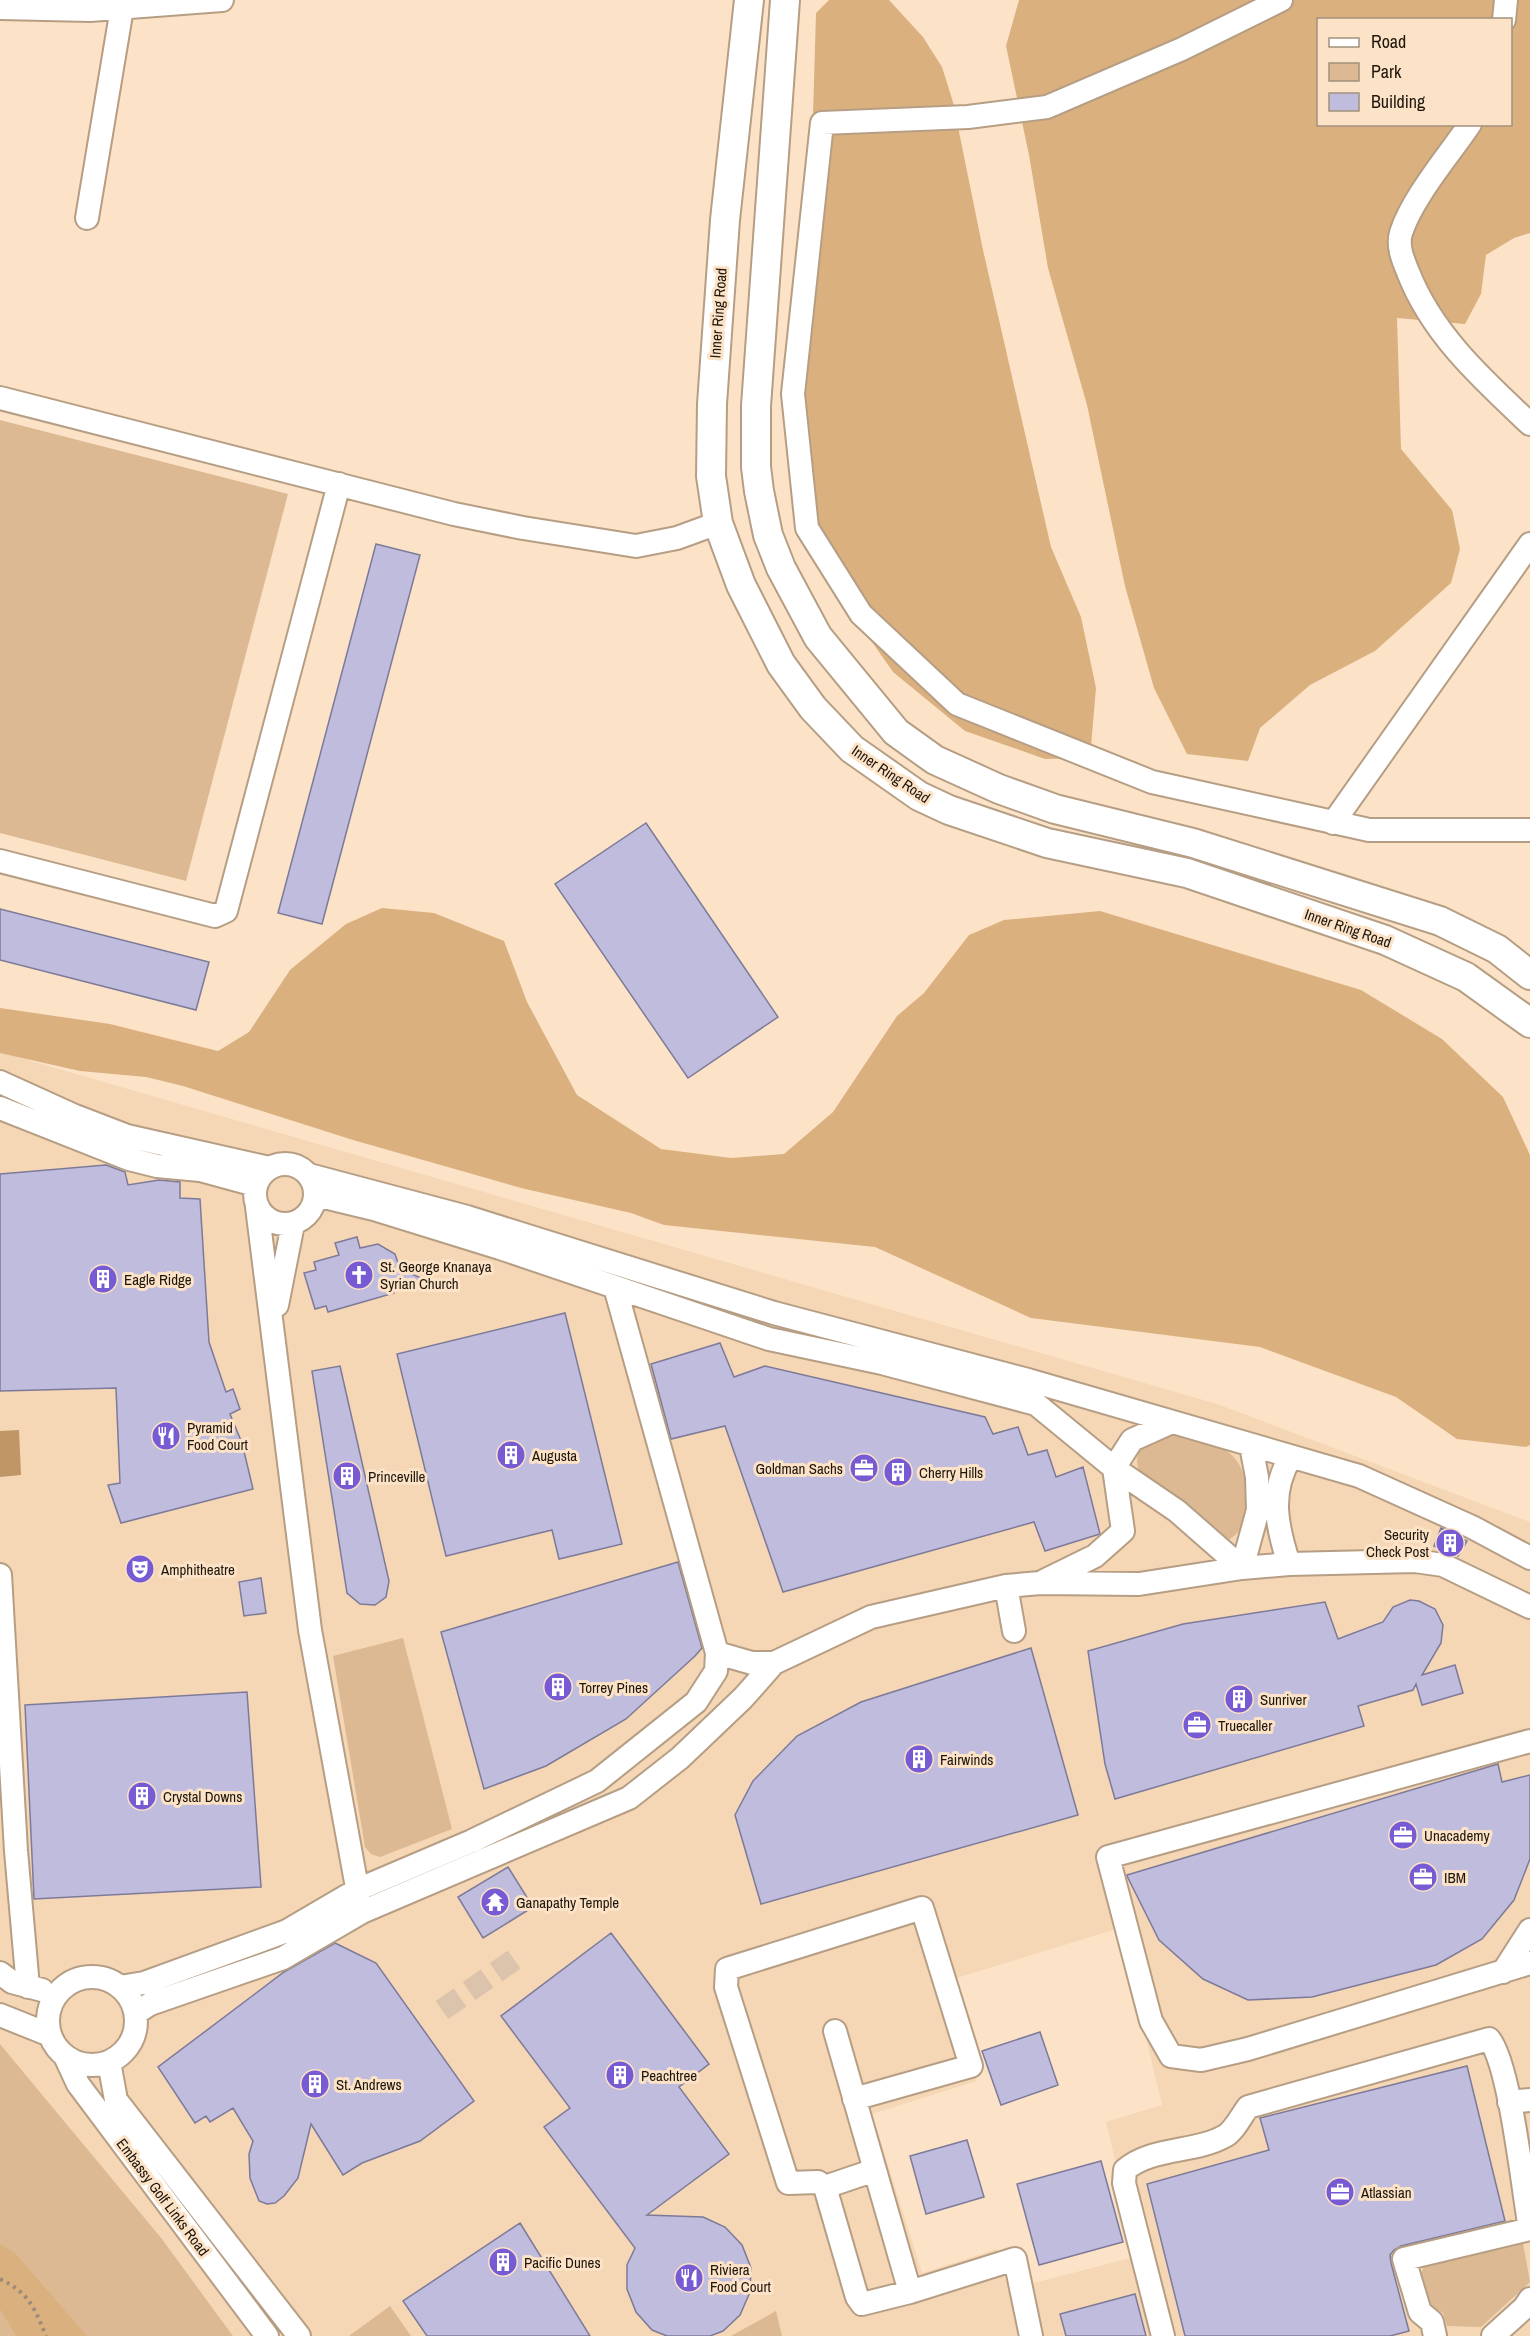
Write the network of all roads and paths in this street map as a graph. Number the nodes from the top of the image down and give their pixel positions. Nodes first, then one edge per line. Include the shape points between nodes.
1 (222, 0) edge
2 (1281, 0) edge
3 (1506, 0) edge
4 (195, 2) edge
5 (749, 4) edge
6 (784, 6) edge
7 (0, 8) edge
8 (122, 8) junction
9 (1504, 18) edge
10 (1469, 126) edge
11 (87, 218) dead end
12 (0, 398) edge
13 (1530, 424) edge
14 (339, 484) junction
15 (718, 523) junction
16 (1530, 544) edge
17 (1333, 823) junction
18 (1530, 830) edge
19 (0, 861) edge
20 (1530, 975) edge
21 (1530, 1023) edge
22 (0, 1082) edge
23 (0, 1108) edge
24 (312, 1185) junction
25 (260, 1187) junction
26 (293, 1224) junction
27 (615, 1287) junction
28 (273, 1324) junction
29 (1172, 1422) junction
30 (1251, 1446) junction
31 (1290, 1458) junction
32 (1114, 1468) junction
33 (1530, 1558) edge
34 (1289, 1564) junction
35 (1242, 1568) junction
36 (0, 1575) edge
37 (1040, 1583) junction
38 (1006, 1586) junction
39 (1530, 1607) edge
40 (1014, 1632) dead end
41 (717, 1653) junction
42 (774, 1663) junction
43 (1530, 1742) edge
44 (359, 1901) junction
45 (1530, 1930) edge
46 (1530, 1963) edge
47 (1503, 1972) junction
48 (0, 1973) edge
49 (67, 1986) junction
50 (28, 1987) junction
51 (120, 1987) junction
52 (135, 2013) junction
53 (0, 2016) edge
54 (835, 2031) dead end
55 (50, 2035) junction
56 (65, 2056) junction
57 (109, 2062) junction
58 (855, 2099) junction
59 (1519, 2101) edge
60 (875, 2170) junction
61 (825, 2187) junction
62 (0, 2279) edge
63 (910, 2292) junction
64 (1530, 2299) edge
65 (46, 2336) edge
66 (267, 2336) edge
67 (299, 2336) edge
68 (1031, 2336) edge
69 (1163, 2336) edge
70 (1434, 2336) edge
71 (1493, 2336) edge

1 - 4 street
2 - 17 street via 1182,49 1047,107 968,117 822,123 793,394 807,528 861,614 957,704 1152,782
3 - 9 street
4 - 8 street
5 - 6 main road
5 - 15 main road, Inner Ring Road via 725,220 712,404 711,476
6 - 20 main road via 756,406 756,467 768,535 818,637 896,732 957,771 1055,809 1193,843 1440,921 1497,948
7 - 8 street
8 - 11 street
10 - 13 street via 1425,186 1401,232 1400,247 1419,300 1452,348
12 - 14 street
14 - 15 street via 523,528 636,546 678,538
14 - 19 street via 226,911 214,916
15 - 21 main road, Inner Ring Road via 741,585 781,664 813,708 852,749 919,796 1047,843 1187,873 1385,940 1466,977
16 - 17 street
17 - 18 street via 1368,830
22 - 25 street via 75,1116
23 - 25 street via 129,1159 200,1170
24 - 25 street via 291,1164
24 - 26 street via 309,1213
24 - 27 street
24 - 29 street via 467,1217 774,1313
25 - 26 street via 272,1222
25 - 28 street
26 - 28 street
27 - 32 street via 769,1339 882,1362 1036,1404
27 - 41 street
28 - 44 street via 310,1630
29 - 30 street
29 - 32 street via 1132,1440
30 - 31 street
30 - 35 street via 1258,1510
31 - 33 street via 1359,1476
31 - 34 street via 1281,1474 1276,1499 1278,1530
32 - 35 street via 1177,1511
32 - 37 street via 1123,1531 1095,1556
34 - 35 street
34 - 39 street via 1415,1561 1443,1565
35 - 37 street via 1139,1584
36 - 50 street
37 - 38 street
38 - 40 street
38 - 42 street via 872,1617
41 - 42 street via 752,1663
41 - 44 street via 716,1671 696,1702 615,1770
42 - 44 street via 688,1751 629,1798
43 - 47 street via 1108,1857 1151,2021 1171,2056 1201,2060 1248,2049
44 - 51 street via 144,1983
44 - 52 street via 283,1958 150,2004
45 - 47 street
46 - 47 street
48 - 50 street
49 - 50 street via 39,1990
49 - 51 street via 94,1977
49 - 55 street via 51,2008
51 - 52 street via 130,1998
52 - 57 street via 132,2042
53 - 55 street
54 - 58 street
55 - 56 street
56 - 57 street via 86,2065
56 - 66 street, Embassy Golf Links Road via 78,2084
57 - 67 street, Embassy Golf Links Road via 116,2100
58 - 60 street
58 - 61 street via 971,2066 922,1908 727,1970 726,1987 788,2183 818,2182
59 - 69 street via 1489,2039 1248,2107 1227,2135 1135,2161 1125,2170 1124,2183
59 - 70 street via 1530,2229 1404,2259 1420,2312 1432,2322
60 - 61 street
60 - 63 street
61 - 63 street via 856,2297 862,2304
62 - 65 path via 18,2288 32,2304
63 - 68 street via 1015,2259
64 - 71 street

